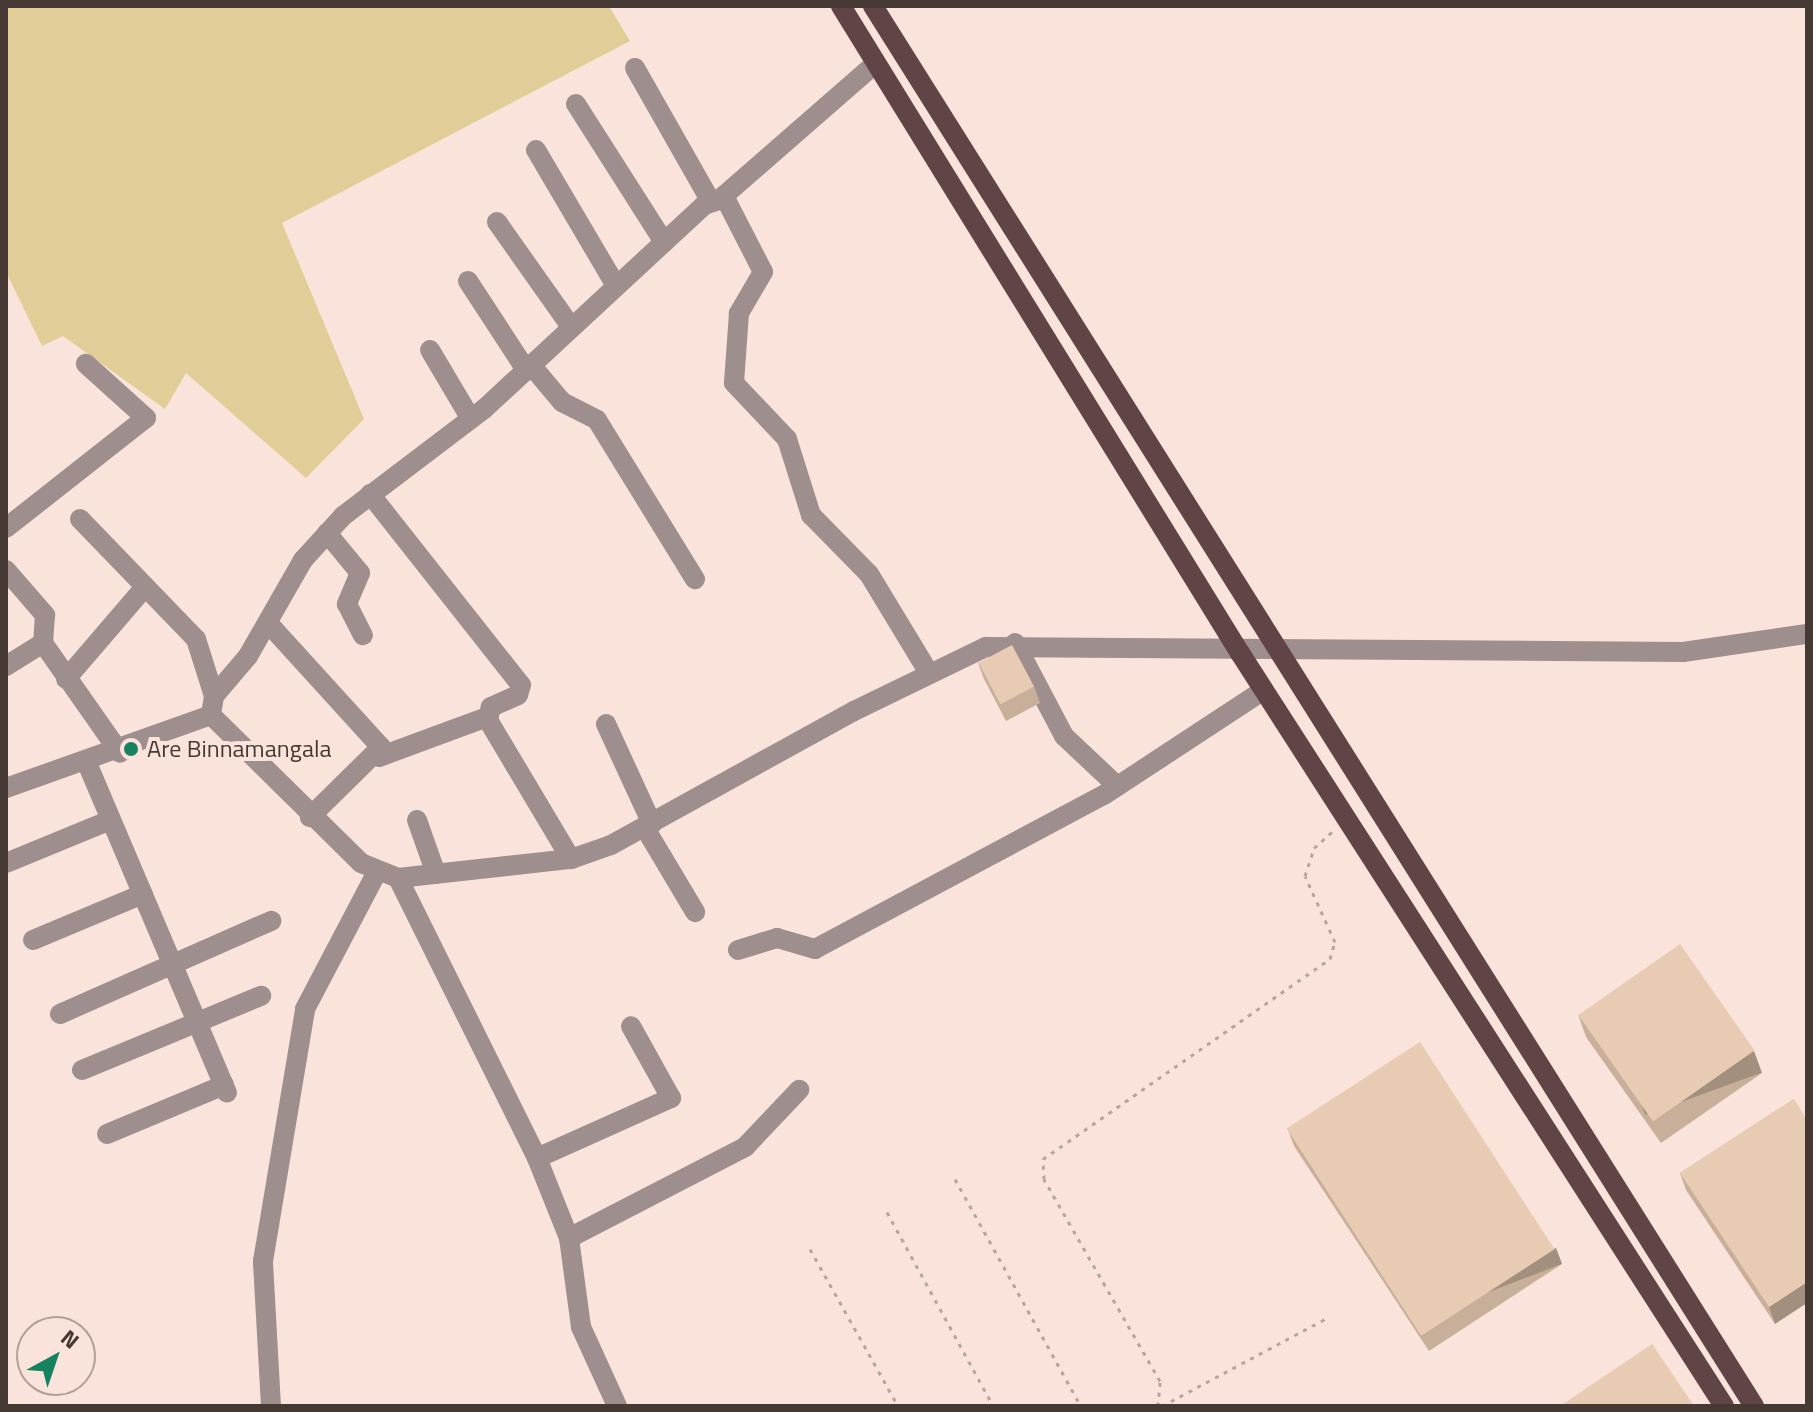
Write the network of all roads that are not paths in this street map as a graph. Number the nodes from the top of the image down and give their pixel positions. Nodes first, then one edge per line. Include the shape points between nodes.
1 (841, 6) edge
2 (873, 6) edge
3 (876, 63) junction
4 (635, 68) dead end
5 (576, 104) dead end
6 (536, 150) dead end
7 (718, 199) junction
8 (497, 222) dead end
9 (664, 242) junction
10 (468, 281) dead end
11 (616, 286) junction
12 (571, 327) junction
13 (430, 350) dead end
14 (86, 364) dead end
15 (529, 368) junction
16 (471, 419) junction
17 (370, 494) junction
18 (80, 519) dead end
19 (6, 528) edge
20 (327, 533) junction
21 (6, 570) edge
22 (695, 579) dead end
23 (144, 588) junction
24 (268, 623) junction
25 (1807, 634) edge
26 (363, 635) dead end
27 (43, 643) junction
28 (1015, 643) junction
29 (1240, 653) junction
30 (1276, 653) junction
31 (6, 666) edge
32 (929, 673) junction
33 (66, 679) junction
34 (1264, 690) junction
35 (213, 706) junction
36 (487, 717) junction
37 (606, 724) dead end
38 (120, 753) junction
39 (379, 757) junction
40 (87, 763) junction
41 (1117, 786) junction
42 (6, 788) edge
43 (310, 817) junction
44 (111, 820) junction
45 (417, 820) dead end
46 (649, 826) junction
47 (571, 859) junction
48 (6, 863) edge
49 (377, 872) junction
50 (436, 874) junction
51 (398, 878) junction
52 (143, 894) junction
53 (695, 912) dead end
54 (271, 921) dead end
55 (33, 940) dead end
56 (738, 950) dead end
57 (173, 964) junction
58 (261, 996) dead end
59 (60, 1014) dead end
60 (197, 1022) junction
61 (631, 1026) dead end
62 (82, 1070) dead end
63 (799, 1090) dead end
64 (107, 1134) dead end
65 (537, 1158) junction
66 (569, 1238) junction
67 (271, 1406) edge
68 (617, 1406) edge
69 (1724, 1406) edge
70 (1754, 1406) edge

1 - 3 main road
2 - 30 main road
3 - 7 street
3 - 29 main road
4 - 7 street
5 - 9 street
6 - 11 street
7 - 9 street
7 - 32 street via 763,272 739,313 734,383 787,439 811,515 869,574
8 - 12 street
9 - 11 street
10 - 15 street
11 - 12 street
12 - 15 street
13 - 16 street
14 - 19 street via 146,418
15 - 16 street
15 - 22 street via 562,402 597,420
16 - 17 street
17 - 20 street
17 - 36 street via 521,685
18 - 23 street
20 - 24 street
20 - 26 street via 360,573 347,604
21 - 27 street via 45,615
23 - 33 street
23 - 35 street via 196,639
24 - 35 street
24 - 39 street via 381,747
25 - 30 street via 1683,652
27 - 31 street
27 - 33 street
28 - 29 street
28 - 32 street
28 - 41 street via 1064,736
29 - 30 street
29 - 34 main road
30 - 70 main road
32 - 46 street
33 - 38 street
34 - 41 street
34 - 69 main road
35 - 38 street
35 - 43 street
36 - 39 street
36 - 47 street
37 - 46 street
38 - 40 street
39 - 43 street via 350,771
40 - 42 street
40 - 44 street
41 - 56 street via 815,949 777,938
43 - 49 street
44 - 48 street
44 - 52 street
45 - 50 street
46 - 47 street
46 - 53 street
47 - 50 street
49 - 51 street
49 - 67 street via 305,1009 263,1261
50 - 51 street
51 - 65 street
52 - 55 street
52 - 57 street
54 - 57 street
57 - 59 street
57 - 60 street
58 - 60 street
60 - 62 street
60 - 64 street via 226,1089
61 - 65 street via 671,1098
63 - 66 street via 745,1147
65 - 66 street
66 - 68 street via 581,1327

